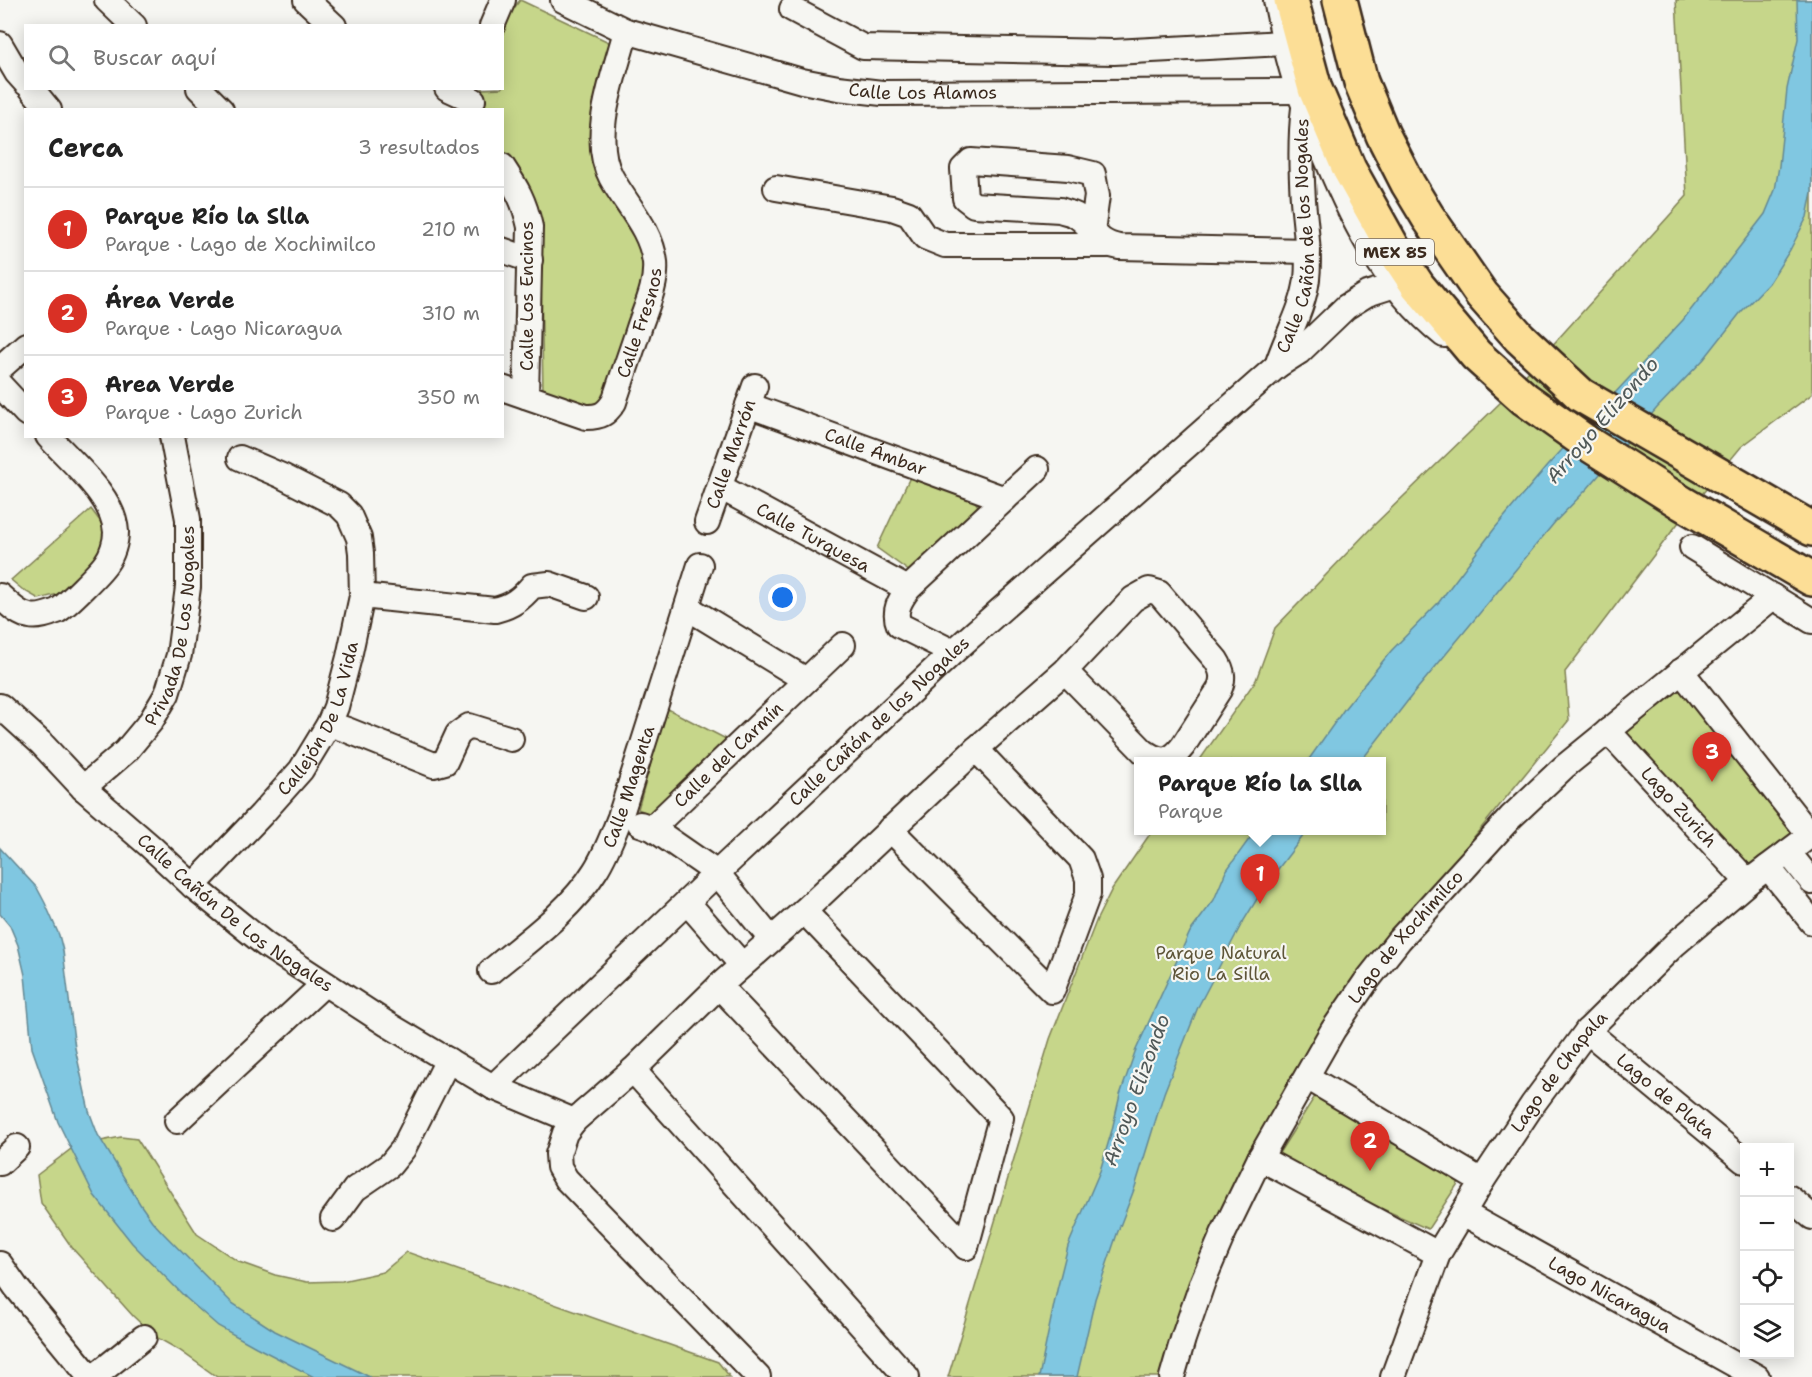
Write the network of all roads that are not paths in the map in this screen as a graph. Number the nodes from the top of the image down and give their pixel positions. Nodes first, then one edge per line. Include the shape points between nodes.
1 (107, 0) edge
2 (306, 0) edge
3 (503, 0) edge
4 (563, 0) edge
5 (1276, 0) edge
6 (1291, 0) edge
7 (1340, 0) edge
8 (792, 9) dead end
9 (132, 24) edge
10 (332, 24) edge
11 (493, 24) edge
12 (626, 31) junction
13 (1284, 43) junction
14 (0, 44) edge
15 (24, 80) edge
16 (33, 90) edge
17 (201, 90) edge
18 (452, 90) edge
19 (1302, 97) junction
20 (474, 100) edge
21 (47, 108) edge
22 (219, 108) edge
23 (504, 169) edge
24 (776, 188) dead end
25 (1338, 189) junction
26 (1303, 199) junction
27 (1100, 239) junction
28 (504, 251) edge
29 (1308, 251) junction
30 (530, 260) junction
31 (1395, 285) junction
32 (24, 347) edge
33 (1476, 355) junction
34 (1277, 366) junction
35 (0, 368) edge
36 (0, 385) edge
37 (504, 389) edge
38 (752, 395) joint
39 (526, 396) junction
40 (24, 410) edge
41 (50, 438) edge
42 (172, 438) edge
43 (240, 458) dead end
44 (1037, 469) dead end
45 (720, 487) junction
46 (1005, 499) junction
47 (707, 522) dead end
48 (1812, 529) edge
49 (1692, 547) dead end
50 (700, 565) dead end
51 (1812, 579) edge
52 (908, 589) junction
53 (0, 596) edge
54 (362, 596) junction
55 (586, 597) dead end
56 (1773, 597) junction
57 (688, 608) junction
58 (1812, 621) edge
59 (843, 645) dead end
60 (953, 652) junction
61 (1065, 671) junction
62 (1681, 671) junction
63 (806, 680) junction
64 (0, 706) edge
65 (329, 724) junction
66 (1608, 731) junction
67 (511, 739) dead end
68 (976, 749) junction
69 (1154, 757) edge
70 (1170, 757) edge
71 (83, 788) junction
72 (620, 817) junction
73 (652, 828) junction
74 (890, 829) junction
75 (1811, 834) edge
76 (1788, 852) junction
77 (1768, 867) junction
78 (717, 873) junction
79 (1749, 882) junction
80 (1812, 882) edge
81 (192, 886) junction
82 (687, 902) junction
83 (804, 911) junction
84 (1812, 922) edge
85 (771, 939) junction
86 (742, 965) junction
87 (491, 970) dead end
88 (324, 984) junction
89 (719, 986) junction
90 (1587, 1031) junction
91 (448, 1060) junction
92 (633, 1070) junction
93 (1307, 1077) junction
94 (493, 1086) junction
95 (177, 1121) dead end
96 (574, 1121) junction
97 (1260, 1158) junction
98 (1740, 1158) edge
99 (1482, 1181) junction
100 (1794, 1201) edge
101 (1463, 1213) junction
102 (1812, 1217) edge
103 (333, 1219) dead end
104 (1438, 1254) junction
105 (0, 1264) edge
106 (144, 1337) dead end
107 (92, 1377) edge
108 (758, 1377) edge
109 (907, 1377) edge
110 (1172, 1377) edge
111 (1393, 1377) edge
112 (1757, 1377) edge

1 - 9 street
2 - 10 street
3 - 11 street
4 - 12 street, Calle Los Álamos
5 - 13 street
6 - 33 highway, MEX 85 via 1315,89 1348,169 1418,285
7 - 48 highway, MEX 85 via 1361,82 1408,184 1482,294 1520,338 1581,395
8 - 13 street via 863,46 1114,52
12 - 19 street, Calle Los Álamos via 802,81 882,93
12 - 39 street, Calle Fresnos via 603,118 601,141 610,177 652,246 653,288 607,413 586,417
13 - 19 street
14 - 15 street
16 - 21 street
17 - 22 street
18 - 20 street
19 - 25 street
19 - 26 street, Calle Cañón de los Nogales
23 - 30 street, Calle Los Encinos via 526,206
24 - 27 street via 892,208 909,214 925,237 945,245
25 - 26 street
25 - 31 street
26 - 29 street, Calle Cañón de los Nogales
27 - 27 street via 1084,222 1060,210 974,205 965,198 963,169 971,161 1068,168 1093,174
27 - 29 street via 1119,247
28 - 30 street
29 - 34 street, Calle Cañón de los Nogales via 1301,303
30 - 39 street, Calle Los Encinos
31 - 33 street via 1432,326
31 - 34 street, Calle Cañón de los Nogales via 1367,294 1346,307 1299,352
32 - 35 street
33 - 51 highway, MEX 85 via 1525,399 1587,443
34 - 60 street, Calle Cañón de los Nogales
36 - 40 street
37 - 39 street
38 - 45 street, Calle Marrón
38 - 46 street, Calle Ámbar
41 - 53 street via 101,493 114,523 114,547 107,562 58,610 30,616 16,611
42 - 71 street, Privada De Los Nogales via 188,519 188,587 179,656 167,694 151,721 126,751
43 - 54 street, Callejón De La Vida via 339,505 350,515 359,538
44 - 46 street
45 - 47 street, Calle Marrón
45 - 52 street, Calle Turquesa
46 - 52 street
49 - 56 street
50 - 57 street, Calle Magenta
52 - 60 street via 896,613 898,622
54 - 55 street via 495,610 521,599 532,586 549,584
54 - 65 street, Callejón De La Vida
56 - 58 street
56 - 62 street, Lago de Xochimilco
57 - 63 street
57 - 72 street, Calle Magenta
59 - 63 street, Calle del Carmín
60 - 78 street, Calle Cañón de los Nogales
61 - 68 street
61 - 69 street via 1143,751
61 - 70 street via 1133,599 1149,590 1159,593 1216,660 1223,680 1183,746
62 - 66 street, Lago de Xochimilco
62 - 75 street
63 - 73 street, Calle del Carmín
64 - 71 street, Calle Cañón De Los Nogales
65 - 67 street via 434,765 445,762 458,734 469,726
65 - 81 street, Callejón De La Vida via 301,770
66 - 79 street, Lago Zurich
66 - 93 street, Lago de Xochimilco via 1511,817 1399,940 1355,997
68 - 74 street
68 - 74 street via 1071,848 1085,868 1088,894 1052,991
71 - 81 street, Calle Cañón De Los Nogales
72 - 73 street
72 - 87 street, Calle Magenta via 604,855 580,892
73 - 78 street
74 - 83 street
75 - 76 street, Lago de Chapala
76 - 77 street, Lago de Chapala
76 - 80 street
77 - 79 street, Lago de Chapala
77 - 84 street
78 - 82 street, Calle Cañón de los Nogales
78 - 85 street
79 - 90 street, Lago de Chapala via 1675,944
81 - 88 street, Calle Cañón De Los Nogales via 266,945
82 - 86 street
82 - 94 street, Calle Cañón de los Nogales
83 - 85 street
83 - 89 street via 1001,1118 966,1247
85 - 86 street
86 - 89 street
88 - 91 street, Calle Cañón De Los Nogales
88 - 95 street
89 - 92 street
90 - 98 street, Lago de Plata
90 - 99 street, Lago de Chapala
91 - 94 street, Calle Cañón De Los Nogales
91 - 103 street via 403,1149 390,1165 355,1189
92 - 96 street
92 - 109 street
93 - 97 street, Lago de Xochimilco
93 - 99 street
94 - 96 street, Calle Cañón De Los Nogales
96 - 108 street via 560,1143 562,1174
97 - 104 street
97 - 110 street, Lago de Xochimilco via 1203,1281
99 - 101 street, Lago de Chapala
100 - 102 street
101 - 104 street, Lago de Chapala
101 - 112 street, Lago Nicaragua
104 - 111 street, Lago de Chapala
105 - 107 street
106 - 107 street

